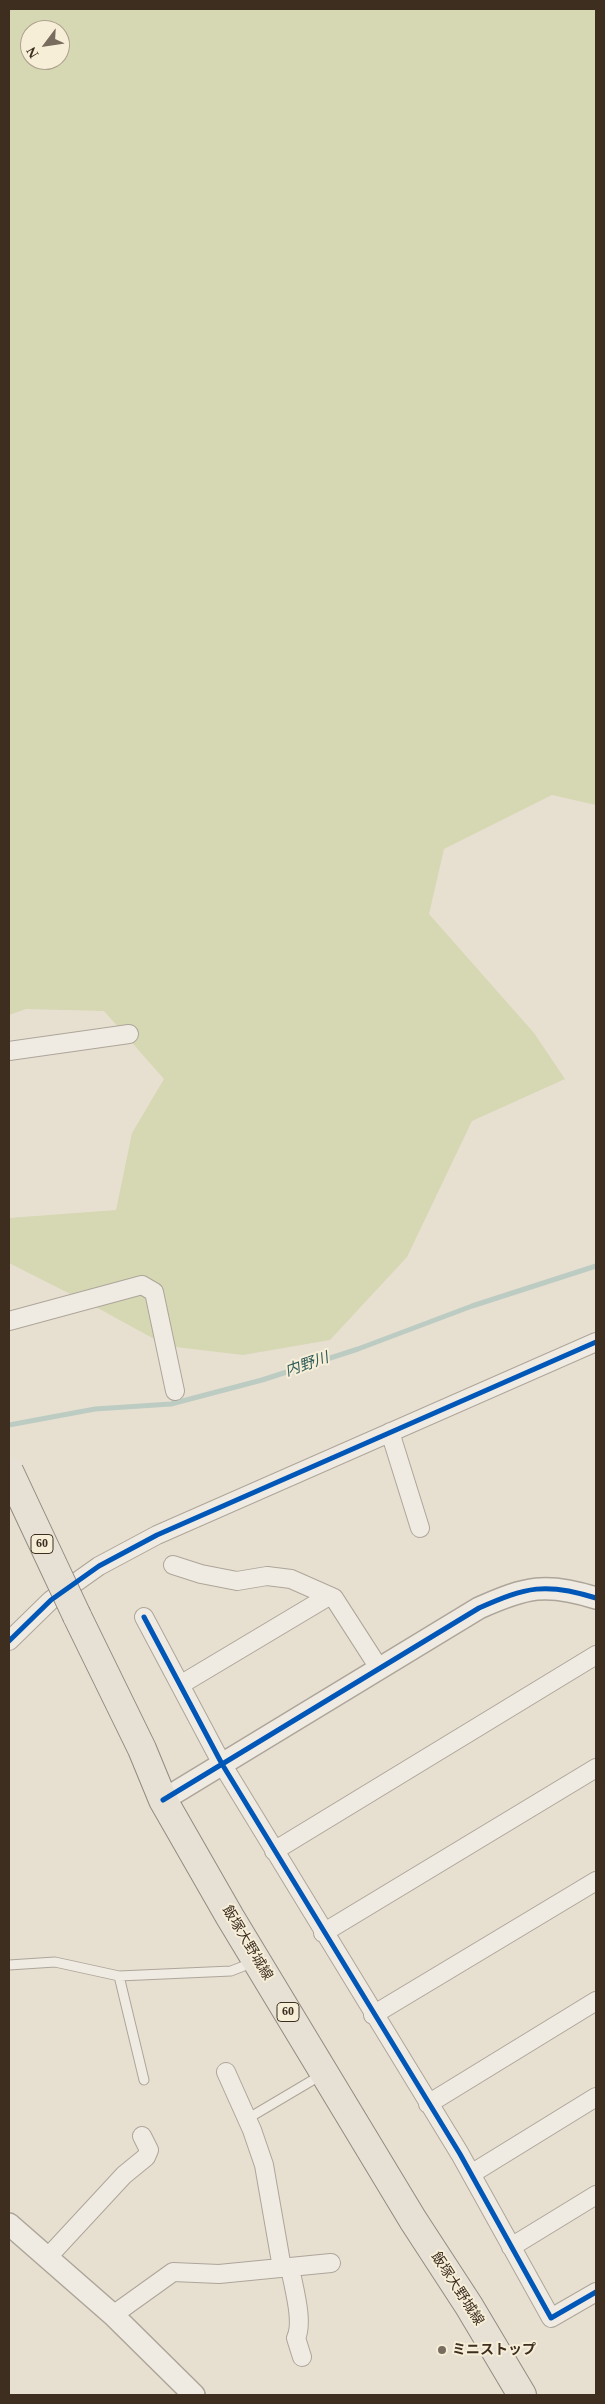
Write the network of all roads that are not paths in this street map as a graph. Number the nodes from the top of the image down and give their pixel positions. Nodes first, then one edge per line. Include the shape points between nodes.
1 (129, 1034) dead end
2 (9, 1051) edge
3 (9, 1321) edge
4 (596, 1342) edge
5 (174, 1391) dead end
6 (390, 1432) junction
7 (9, 1471) edge
8 (420, 1528) dead end
9 (174, 1565) dead end
10 (329, 1596) junction
11 (596, 1598) edge
12 (144, 1617) dead end
13 (9, 1641) edge
14 (596, 1656) edge
15 (379, 1668) junction
16 (180, 1685) junction
17 (222, 1764) junction
18 (596, 1768) edge
19 (163, 1800) junction
20 (274, 1851) junction
21 (596, 1881) edge
22 (323, 1933) junction
23 (257, 1960) junction
24 (9, 1965) edge
25 (118, 1976) junction
26 (596, 2001) edge
27 (373, 2015) junction
28 (226, 2072) dead end
29 (325, 2072) junction
30 (144, 2080) dead end
31 (596, 2097) edge
32 (428, 2104) junction
33 (247, 2119) junction
34 (142, 2136) dead end
35 (471, 2174) junction
36 (596, 2195) edge
37 (9, 2224) edge
38 (511, 2247) junction
39 (48, 2257) junction
40 (331, 2263) dead end
41 (286, 2267) junction
42 (596, 2292) edge
43 (113, 2315) junction
44 (302, 2357) dead end
45 (194, 2395) edge
46 (522, 2395) edge

1 - 2 street
3 - 5 street via 142,1285 154,1292
4 - 6 street
6 - 8 street
6 - 13 street via 140,1544 99,1566 51,1600
7 - 19 main road, 飯塚大野城線 / 60, bridge via 142,1749
9 - 10 street via 237,1581 267,1576 291,1579
10 - 15 street via 334,1598
10 - 16 street
11 - 15 street via 571,1590 538,1588 508,1596 479,1608
12 - 16 street
14 - 20 street
15 - 17 street
16 - 17 street
17 - 19 street
17 - 20 street
18 - 22 street
19 - 23 main road, 飯塚大野城線 / 60
20 - 22 street
21 - 27 street
22 - 27 street
23 - 25 lane via 231,1971
23 - 29 main road, 飯塚大野城線 / 60
24 - 25 lane via 55,1962
25 - 30 lane
26 - 32 street
27 - 32 street
28 - 33 street
29 - 33 lane
29 - 46 main road, 飯塚大野城線 / 60
31 - 35 street
32 - 35 street
33 - 41 street via 264,2165
34 - 39 street via 149,2150 146,2156 124,2175
35 - 38 street
36 - 38 street
37 - 39 street
38 - 42 street via 551,2318
39 - 43 street
40 - 41 street
41 - 43 street via 219,2274 173,2272
41 - 44 street via 298,2317 300,2330 296,2338
43 - 45 street

